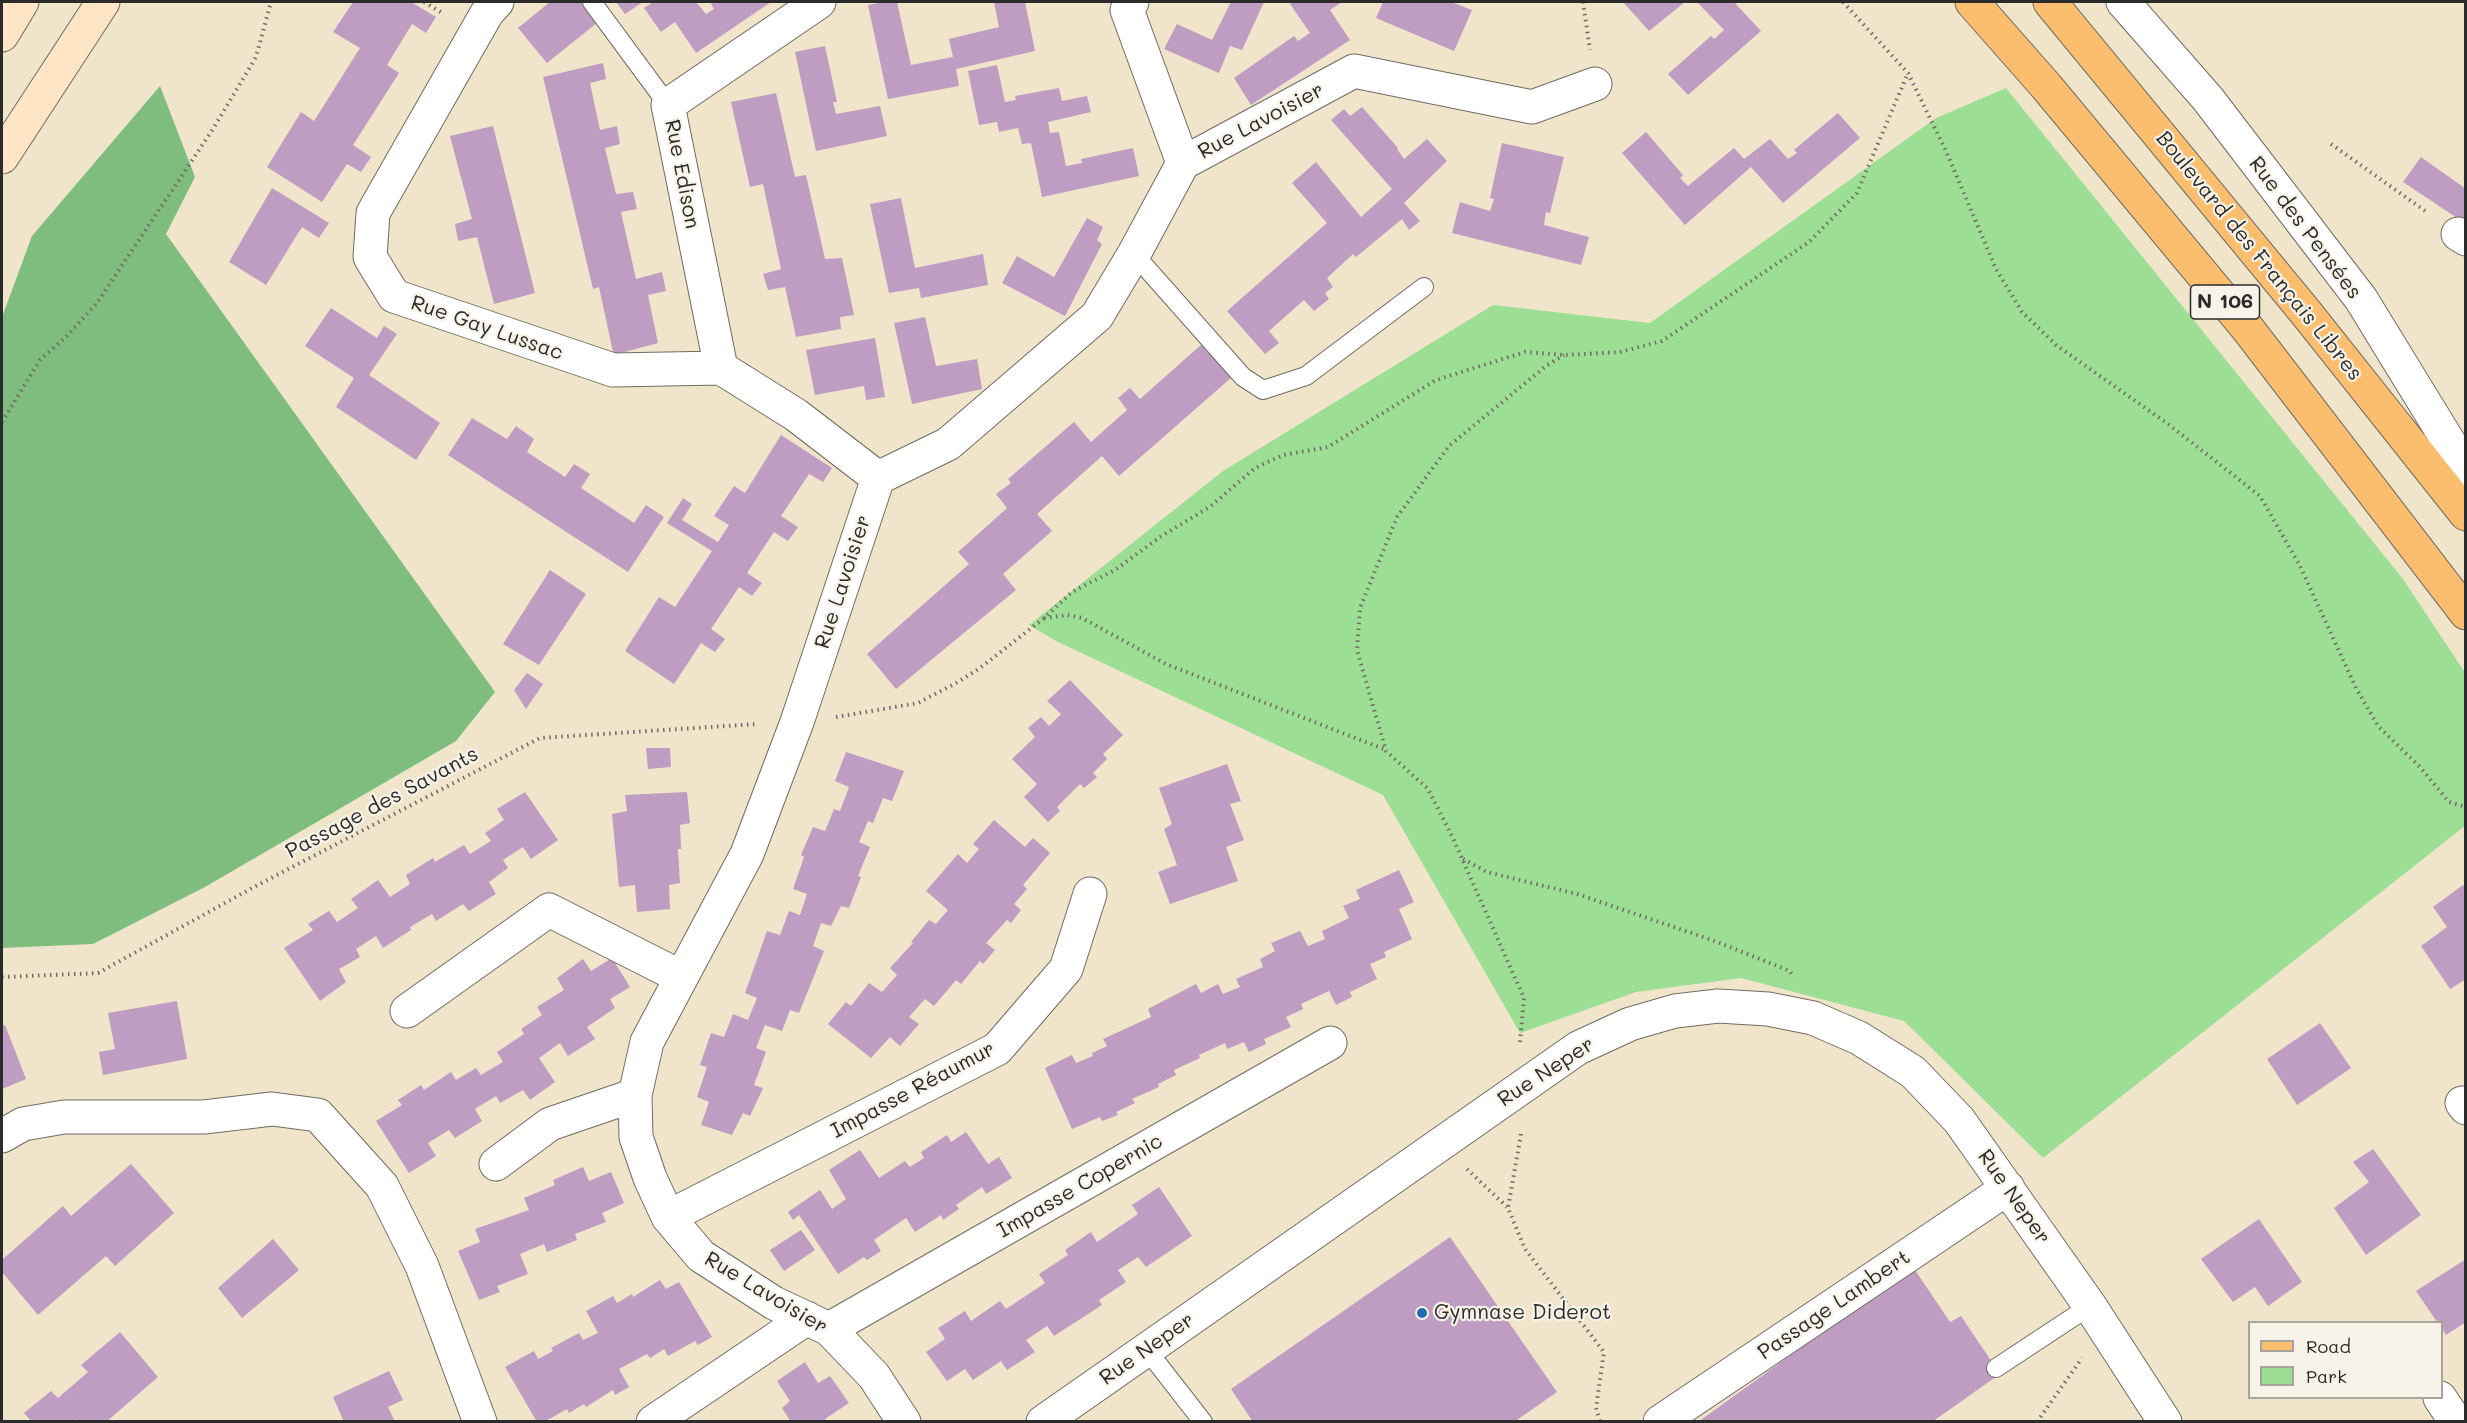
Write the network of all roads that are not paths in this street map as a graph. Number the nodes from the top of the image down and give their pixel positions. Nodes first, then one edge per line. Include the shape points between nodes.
1 (22, 2) edge
2 (103, 2) edge
3 (497, 2) edge
4 (592, 2) edge
5 (819, 2) edge
6 (1972, 2) edge
7 (2050, 2) edge
8 (2123, 2) edge
9 (1123, 4) edge
10 (2, 35) edge
11 (1595, 84) road end
12 (668, 105) junction
13 (2, 157) edge
14 (1183, 163) junction
15 (1134, 254) junction
16 (1424, 287) dead end
17 (721, 368) junction
18 (2466, 470) edge
19 (878, 478) junction
20 (2466, 514) edge
21 (2466, 613) edge
22 (1090, 894) dead end
23 (681, 977) junction
24 (407, 1011) dead end
25 (1330, 1043) dead end
26 (635, 1095) junction
27 (2, 1136) edge
28 (496, 1164) dead end
29 (2008, 1188) junction
30 (668, 1217) junction
31 (2090, 1306) junction
32 (818, 1323) junction
33 (1147, 1350) junction
34 (1996, 1368) dead end
35 (2441, 1399) edge
36 (480, 1422) edge
37 (653, 1422) edge
38 (904, 1422) edge
39 (1043, 1422) edge
40 (1203, 1422) edge
41 (1660, 1422) edge
42 (2165, 1422) edge
43 (2456, 1422) edge

1 - 10 main road
2 - 13 main road
3 - 17 street, Rue Gay Lussac via 487,13 374,213 370,257 394,296 613,370
4 - 12 lane, Rue Edison
5 - 12 street
6 - 21 main road, N 106 via 2248,328
7 - 20 main road, Boulevard des Français Libres / N 106
8 - 18 street, Rue des Pensées via 2208,99 2361,299
9 - 14 street
11 - 14 street, Rue Lavoisier via 1532,107 1354,71
12 - 17 street, Rue Edison
14 - 15 street, Rue Lavoisier
15 - 16 lane via 1243,376 1263,390 1306,376
15 - 19 street, Rue Lavoisier via 1097,316 948,444
17 - 19 street via 796,415
19 - 23 street, Rue Lavoisier via 797,722 747,854
22 - 30 street, Impasse Réaumur via 1066,969 997,1048
23 - 24 street via 549,910
23 - 26 street, Rue Lavoisier via 647,1042
25 - 32 street, Impasse Copernic
26 - 28 street via 550,1124
26 - 30 street, Rue Lavoisier via 636,1137
27 - 36 street via 23,1124 64,1118 204,1117 272,1109 318,1116 382,1186 422,1266
29 - 31 street, Rue Neper
29 - 33 street, Rue Neper via 1959,1120 1913,1072 1859,1038 1813,1018 1768,1009 1718,1006 1675,1011 1630,1024 1578,1048
29 - 41 street, Passage Lambert
30 - 32 street, Rue Lavoisier via 701,1256 774,1303
31 - 34 lane
31 - 42 street, Rue Neper
32 - 37 street, Impasse Copernic
32 - 38 street, Rue Lavoisier via 874,1376
33 - 39 street, Rue Neper
33 - 40 lane
35 - 43 street

